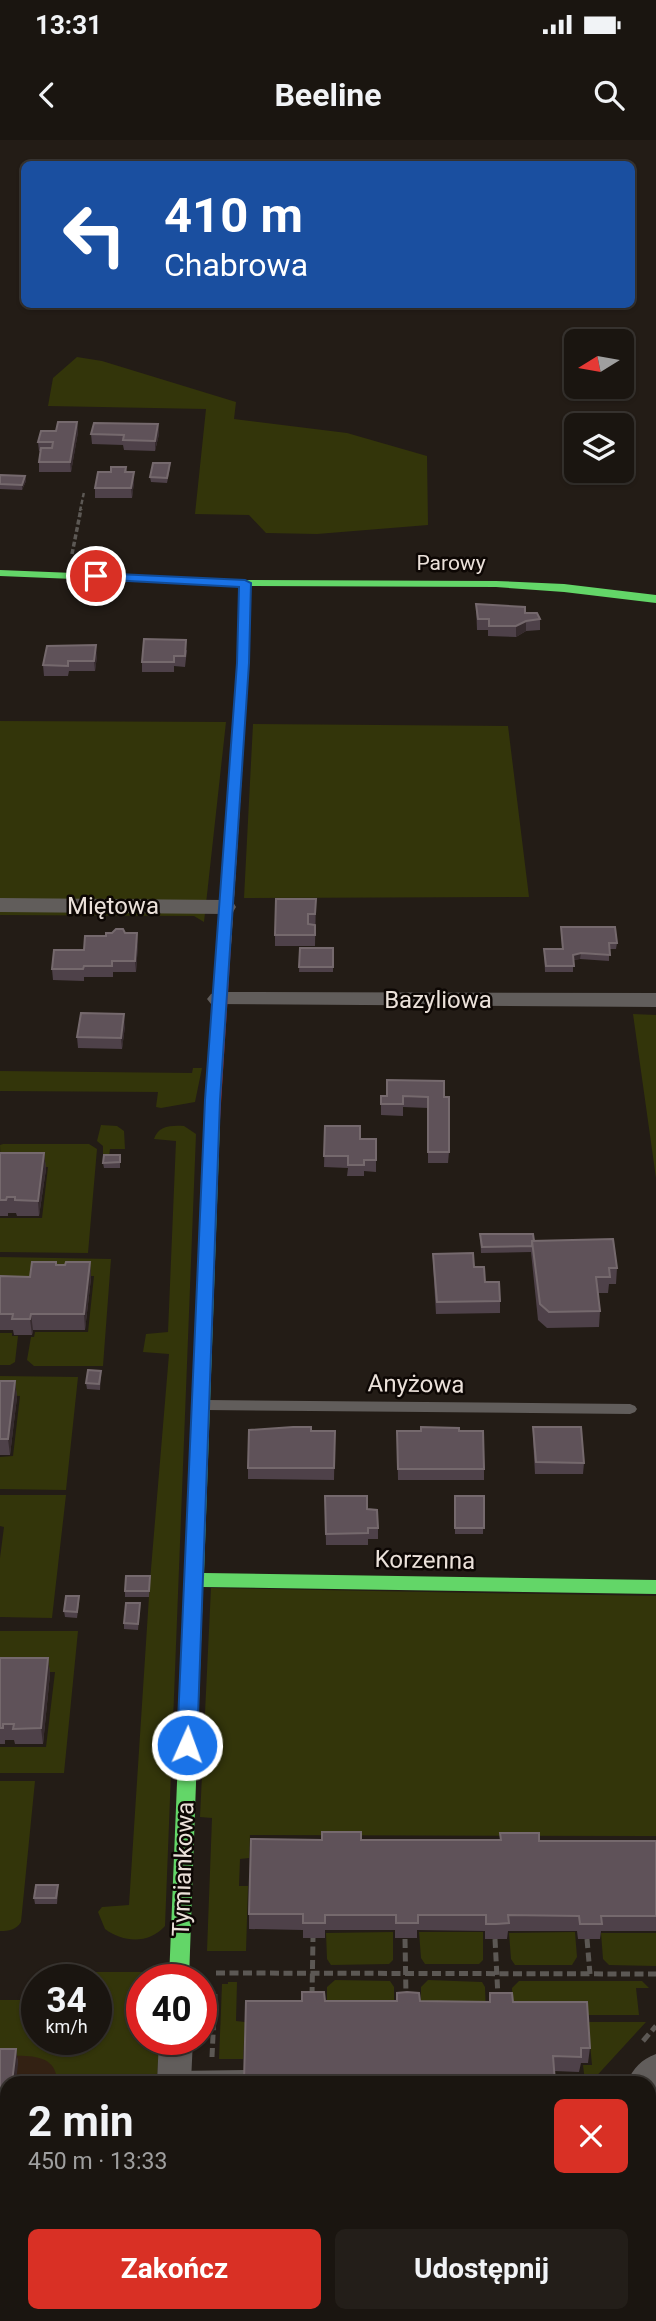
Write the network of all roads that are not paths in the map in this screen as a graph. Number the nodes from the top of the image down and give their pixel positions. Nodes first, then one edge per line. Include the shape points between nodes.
1 (0, 573) edge
2 (245, 583) junction
3 (656, 599) edge
4 (0, 905) edge
5 (225, 907) junction
6 (219, 999) junction
7 (656, 1000) edge
8 (202, 1405) junction
9 (630, 1409) dead end
10 (194, 1580) junction
11 (656, 1587) edge
12 (180, 1964) edge
13 (175, 2055) edge
14 (174, 2076) edge

1 - 2 street, Parowy
2 - 3 street, Parowy via 496,584
2 - 5 street, Tymiankowa
4 - 5 street, Miętowa
5 - 6 street, Tymiankowa
6 - 7 street, Bazyliowa
6 - 8 street, Tymiankowa
8 - 9 lane, Anyżowa
8 - 10 street, Tymiankowa
10 - 11 street, Korzenna
10 - 12 street, Tymiankowa
13 - 14 street

